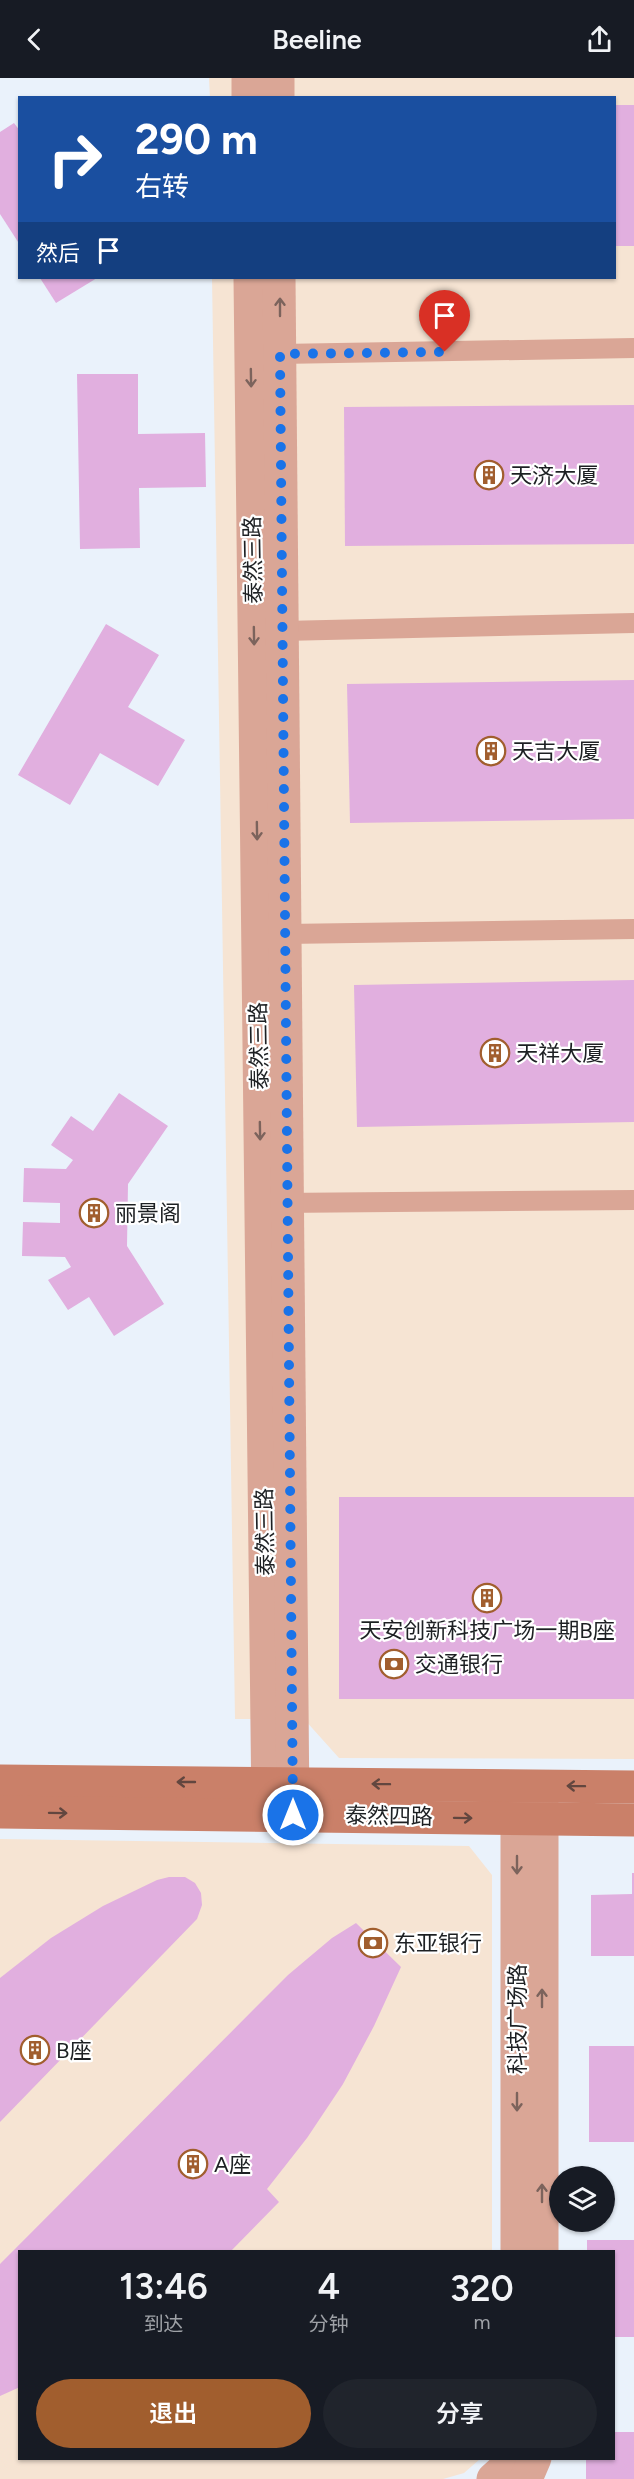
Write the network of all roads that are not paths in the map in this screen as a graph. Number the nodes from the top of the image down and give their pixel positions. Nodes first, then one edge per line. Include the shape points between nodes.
1 (248, 78) edge
2 (278, 78) edge
3 (248, 96) edge
4 (278, 96) edge
5 (250, 279) edge
6 (279, 279) edge
7 (634, 348) edge
8 (280, 354) junction
9 (634, 623) edge
10 (282, 631) junction
11 (634, 929) edge
12 (285, 934) junction
13 (634, 1200) edge
14 (274, 1204) junction
15 (0, 1781) edge
16 (280, 1783) junction
17 (530, 1786) junction
18 (634, 1787) edge
19 (0, 1812) edge
20 (281, 1815) junction
21 (530, 1819) junction
22 (634, 1820) edge
23 (517, 2250) edge
24 (542, 2250) edge
25 (509, 2460) edge
26 (534, 2460) edge
27 (493, 2479) edge
28 (526, 2479) edge

1 - 3 street
2 - 4 street
5 -> 14 street, 泰然三路
8 -> 6 street, 泰然三路
7 - 8 lane
8 - 10 street, 泰然三路
9 - 10 lane
10 - 12 street, 泰然三路
11 - 12 lane
12 - 14 street, 泰然三路
13 - 14 lane
14 - 16 street, 泰然三路
16 -> 15 street, 泰然四路
17 -> 16 street, 泰然四路
16 - 20 street, 泰然三路
18 -> 17 street, 泰然四路
17 - 21 street, 科技广场路
19 -> 20 street, 泰然四路
20 -> 21 street, 泰然四路
21 - 22 street, 泰然四路
21 -> 23 street, 科技广场路
24 -> 21 street, 科技广场路
25 - 27 street
26 - 28 street

